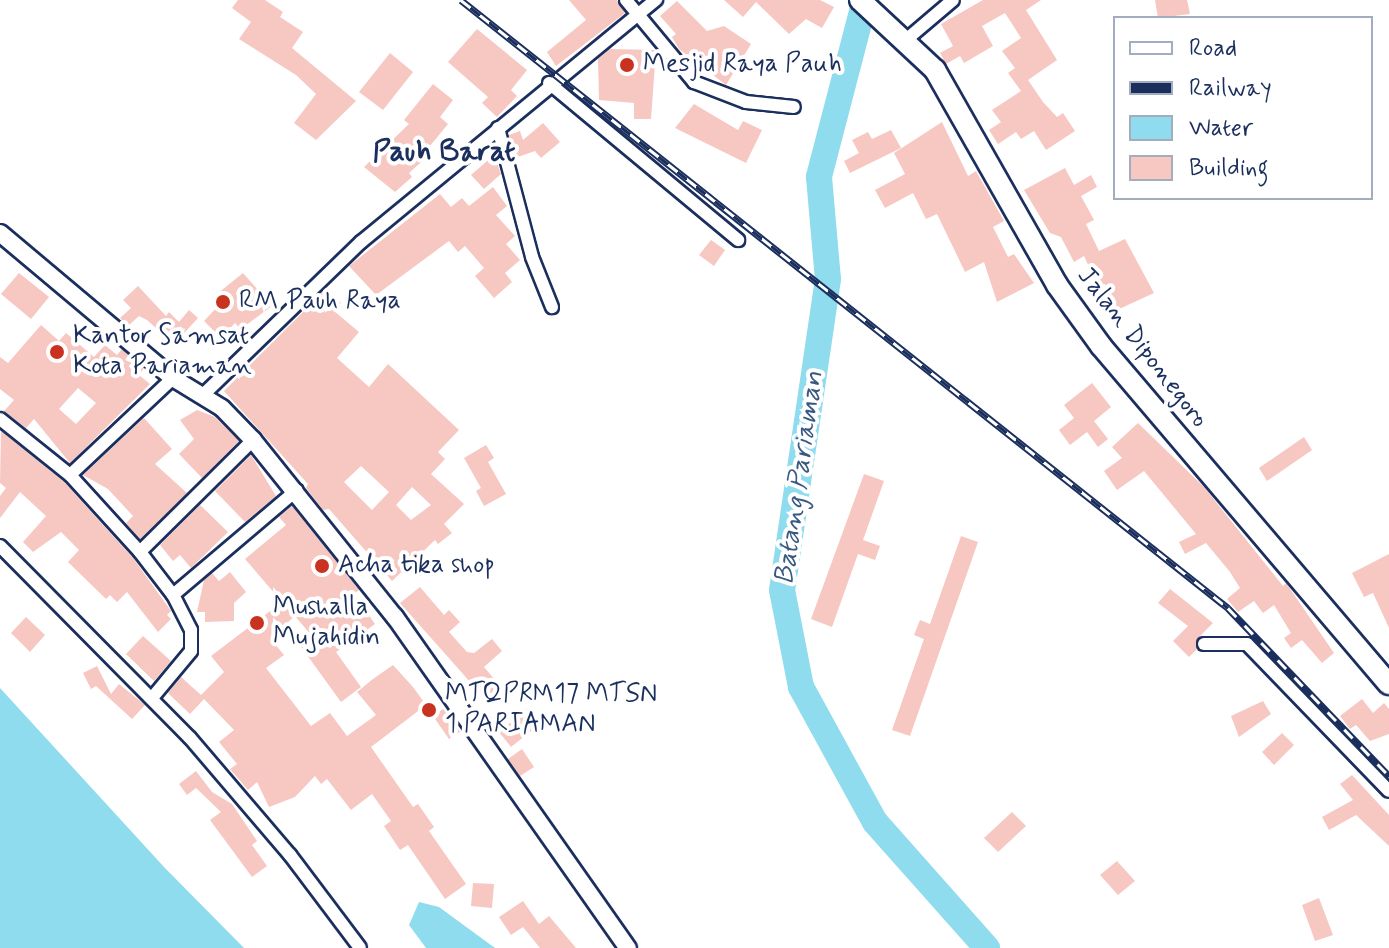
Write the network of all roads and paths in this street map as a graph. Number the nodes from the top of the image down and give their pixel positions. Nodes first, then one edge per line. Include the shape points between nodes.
1 (626, 0) edge
2 (656, 0) edge
3 (860, 0) edge
4 (953, 0) edge
5 (637, 16) junction
6 (907, 39) junction
7 (549, 83) junction
8 (794, 107) dead end
9 (498, 128) junction
10 (0, 233) edge
11 (738, 240) dead end
12 (552, 307) dead end
13 (173, 378) junction
14 (203, 395) junction
15 (0, 419) edge
16 (253, 440) junction
17 (70, 475) junction
18 (297, 490) junction
19 (0, 546) edge
20 (140, 552) junction
21 (173, 595) junction
22 (1204, 644) dead end
23 (1389, 684) edge
24 (152, 698) junction
25 (1389, 791) edge
26 (360, 948) edge
27 (628, 948) edge

1 - 5 street
2 - 5 street
3 - 6 main road, Jalan Diponegoro
4 - 6 street
5 - 7 street
5 - 8 street via 694,82 746,102
6 - 23 main road, Jalan Diponegoro via 946,86 1078,316
7 - 9 street
7 - 11 street
9 - 12 street via 532,257
9 - 14 street via 361,242
10 - 13 street
13 - 14 street
13 - 17 street
14 - 16 street
15 - 17 street
16 - 18 street
16 - 20 street
17 - 20 street
18 - 21 street
18 - 27 street via 395,617
19 - 24 street
20 - 21 street
21 - 24 street via 191,630 191,651
22 - 25 street via 1247,644
24 - 26 street via 290,855

